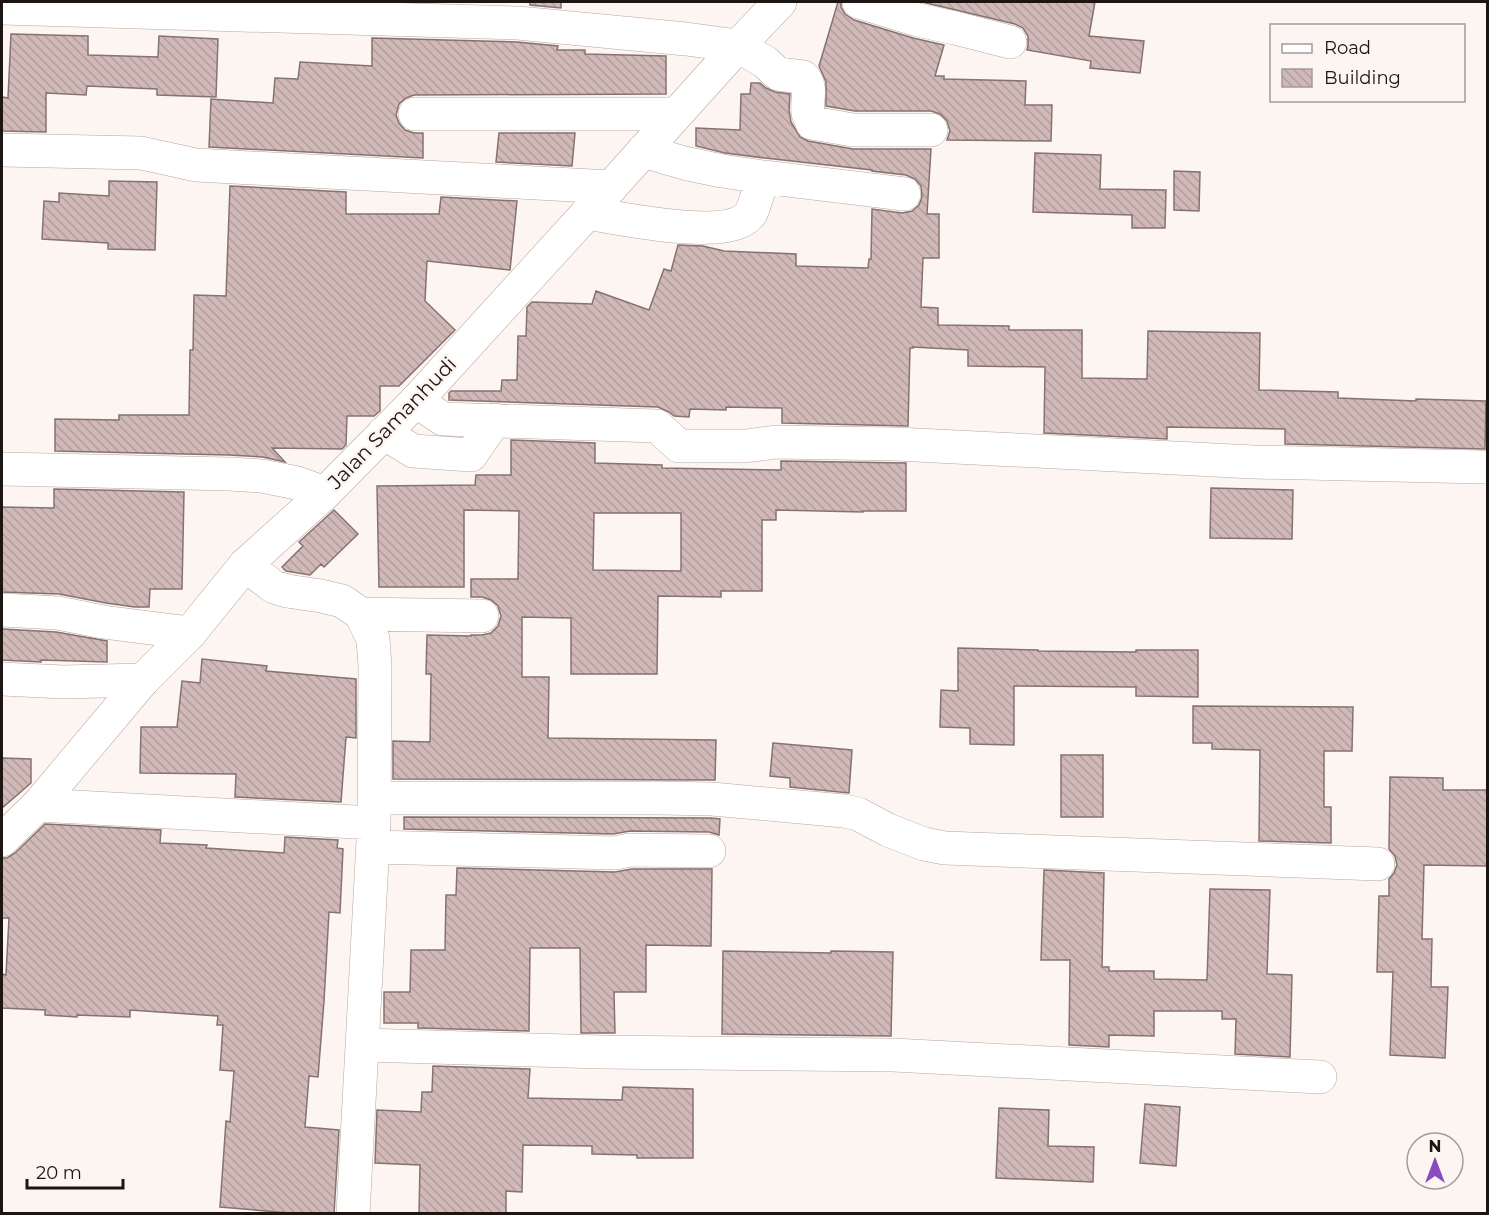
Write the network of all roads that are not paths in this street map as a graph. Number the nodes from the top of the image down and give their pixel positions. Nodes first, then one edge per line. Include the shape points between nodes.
1 (780, 2) edge
2 (859, 2) edge
3 (2, 8) edge
4 (1010, 42) dead end
5 (738, 46) junction
6 (415, 114) dead end
7 (676, 114) junction
8 (931, 130) dead end
9 (2, 150) edge
10 (644, 151) junction
11 (763, 177) junction
12 (611, 187) junction
13 (904, 194) dead end
14 (587, 213) junction
15 (416, 401) junction
16 (495, 420) junction
17 (384, 433) junction
18 (1481, 467) dead end
19 (2, 469) edge
20 (325, 493) junction
21 (244, 565) junction
22 (2, 610) edge
23 (361, 614) junction
24 (482, 616) dead end
25 (190, 633) junction
26 (2, 679) edge
27 (143, 680) junction
28 (38, 805) junction
29 (374, 823) junction
30 (2, 840) edge
31 (709, 851) dead end
32 (1378, 864) dead end
33 (363, 1045) junction
34 (1320, 1077) dead end
35 (353, 1214) edge

1 - 5 street, Jalan Samanhudi
2 - 4 street
3 - 5 street via 518,23
5 - 7 street, Jalan Samanhudi
5 - 8 street via 778,74 807,80 808,115 813,123 853,130
6 - 7 street
7 - 10 street, Jalan Samanhudi
9 - 12 street via 141,153 196,165
10 - 11 street via 684,163
10 - 12 street, Jalan Samanhudi
11 - 13 street
11 - 14 street via 750,213 738,223 721,227 694,228
12 - 14 street, Jalan Samanhudi
14 - 15 street, Jalan Samanhudi
15 - 16 street via 443,419
15 - 17 street, Jalan Samanhudi
16 - 17 street via 471,455 413,451
16 - 18 street via 657,426 679,446 776,442 896,444 1254,462
17 - 20 street, Jalan Samanhudi
19 - 20 street via 262,476
20 - 21 street, Jalan Samanhudi
21 - 23 street via 274,587 342,601
21 - 25 street, Jalan Samanhudi
22 - 25 street via 58,612
23 - 24 street
23 - 29 street via 373,639 375,666
25 - 27 street, Jalan Samanhudi
26 - 27 street
27 - 28 street, Jalan Samanhudi
28 - 29 street
28 - 30 street, Jalan Samanhudi
29 - 31 street via 615,853
29 - 32 street via 660,798 712,799 844,810 888,830 945,848
29 - 33 street
33 - 34 street via 893,1055
33 - 35 street

